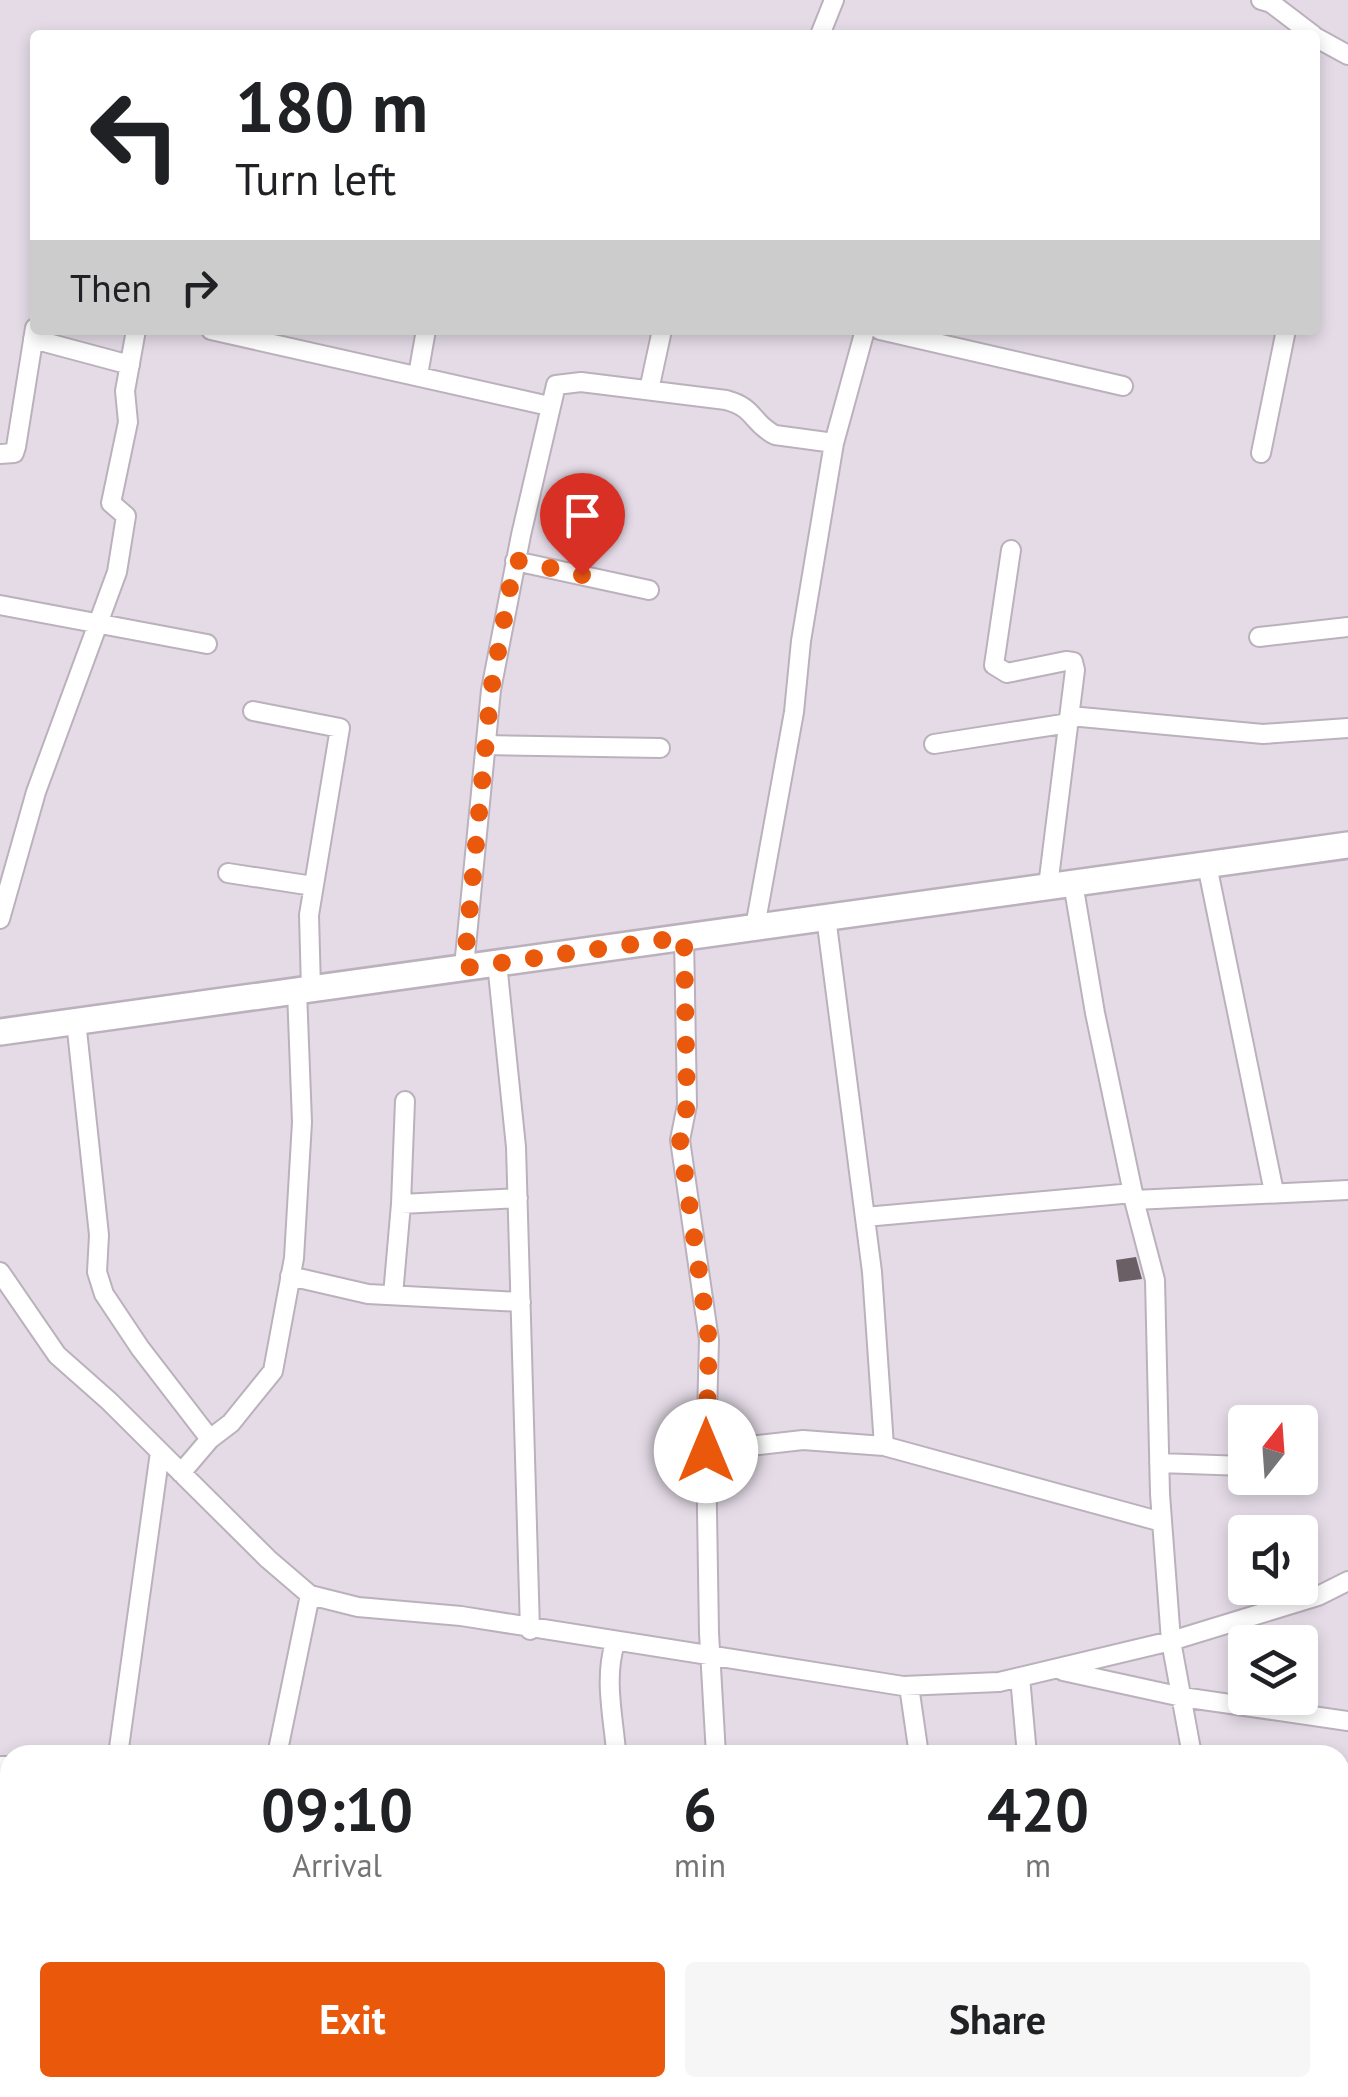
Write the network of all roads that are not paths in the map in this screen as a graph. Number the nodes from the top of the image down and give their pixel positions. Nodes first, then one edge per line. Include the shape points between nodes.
1 (834, 0) edge
2 (1260, 0) edge
3 (822, 30) edge
4 (1305, 30) edge
5 (1320, 40) edge
6 (1348, 55) edge
7 (34, 335) edge
8 (40, 335) edge
9 (135, 335) edge
10 (234, 335) edge
11 (425, 335) edge
12 (661, 335) edge
13 (864, 335) edge
14 (902, 335) edge
15 (1285, 335) edge
16 (130, 365) junction
17 (418, 375) junction
18 (1123, 386) dead end
19 (649, 390) junction
20 (550, 406) junction
21 (834, 443) junction
22 (1261, 453) dead end
23 (0, 454) edge
24 (1012, 550) dead end
25 (515, 560) junction
26 (649, 590) dead end
27 (0, 605) edge
28 (98, 624) junction
29 (1348, 627) edge
30 (1259, 637) dead end
31 (207, 644) dead end
32 (253, 711) dead end
33 (1070, 720) junction
34 (1348, 728) edge
35 (934, 744) dead end
36 (486, 745) junction
37 (660, 748) dead end
38 (1348, 845) edge
39 (1207, 865) junction
40 (228, 873) dead end
41 (1061, 885) junction
42 (314, 886) junction
43 (826, 918) junction
44 (0, 919) edge
45 (755, 927) junction
46 (684, 937) junction
47 (497, 963) junction
48 (464, 968) junction
49 (304, 990) junction
50 (76, 1022) junction
51 (0, 1032) edge
52 (405, 1101) dead end
53 (1348, 1190) edge
54 (1274, 1192) junction
55 (1134, 1196) junction
56 (518, 1198) junction
57 (401, 1204) junction
58 (865, 1218) junction
59 (0, 1272) edge
60 (290, 1276) junction
61 (393, 1295) junction
62 (521, 1302) junction
63 (207, 1444) junction
64 (884, 1446) junction
65 (706, 1451) junction
66 (160, 1452) junction
67 (1159, 1463) junction
68 (1228, 1465) edge
69 (184, 1471) junction
70 (1162, 1522) junction
71 (1348, 1582) edge
72 (310, 1595) junction
73 (530, 1630) junction
74 (1171, 1641) junction
75 (615, 1643) junction
76 (711, 1658) junction
77 (1056, 1670) junction
78 (1020, 1678) junction
79 (909, 1686) junction
80 (1182, 1697) junction
81 (1348, 1721) edge
82 (119, 1745) edge
83 (279, 1745) edge
84 (615, 1745) edge
85 (715, 1745) edge
86 (918, 1745) edge
87 (1026, 1745) edge
88 (1190, 1745) edge

1 - 3 street
2 - 4 street
5 - 6 street
7 - 23 street via 16,447
8 - 16 street
9 - 16 street
10 - 17 street
11 - 17 street
12 - 19 street
13 - 21 street
14 - 18 street
15 - 22 street
16 - 28 street via 128,422 111,503 126,516 126,525
17 - 20 street
19 - 20 street via 565,382 556,385
19 - 21 street via 744,405 775,435
20 - 25 street
21 - 45 street
24 - 33 street via 994,665 1007,673 1073,662
25 - 26 street
25 - 36 street
27 - 28 street
28 - 31 street
28 - 44 street via 36,792
29 - 30 street
32 - 42 street via 340,728
33 - 34 street via 1263,734
33 - 35 street
33 - 41 street
36 - 37 street
36 - 48 street
38 - 39 main road
39 - 41 main road
39 - 54 street
40 - 42 street
41 - 43 main road
41 - 55 street
42 - 49 street
43 - 45 main road
43 - 58 street
45 - 46 main road
46 - 47 main road
46 - 65 street via 687,1105 680,1140 709,1340
47 - 48 main road
47 - 56 street
48 - 49 main road
49 - 50 main road
49 - 60 street
50 - 51 main road
50 - 63 street via 100,1236 97,1272 104,1294
52 - 57 street
53 - 54 street
54 - 55 street
55 - 58 street
55 - 67 street via 1155,1280
56 - 57 street
56 - 62 street
57 - 61 street
58 - 64 street
59 - 66 street via 57,1355
60 - 61 street
60 - 63 street via 273,1371
61 - 62 street
62 - 73 street
63 - 69 street
64 - 65 street via 802,1440
64 - 70 street
65 - 76 street
66 - 69 street
66 - 82 street
67 - 68 street
67 - 70 street
69 - 72 street
70 - 74 street
71 - 74 street
72 - 73 street
72 - 83 street
73 - 75 street
74 - 77 street
74 - 80 street
75 - 76 street
75 - 84 street via 609,1687
76 - 79 street
76 - 85 street
77 - 78 street
77 - 80 street
78 - 79 street
78 - 87 street
79 - 86 street
80 - 81 street
80 - 88 street

